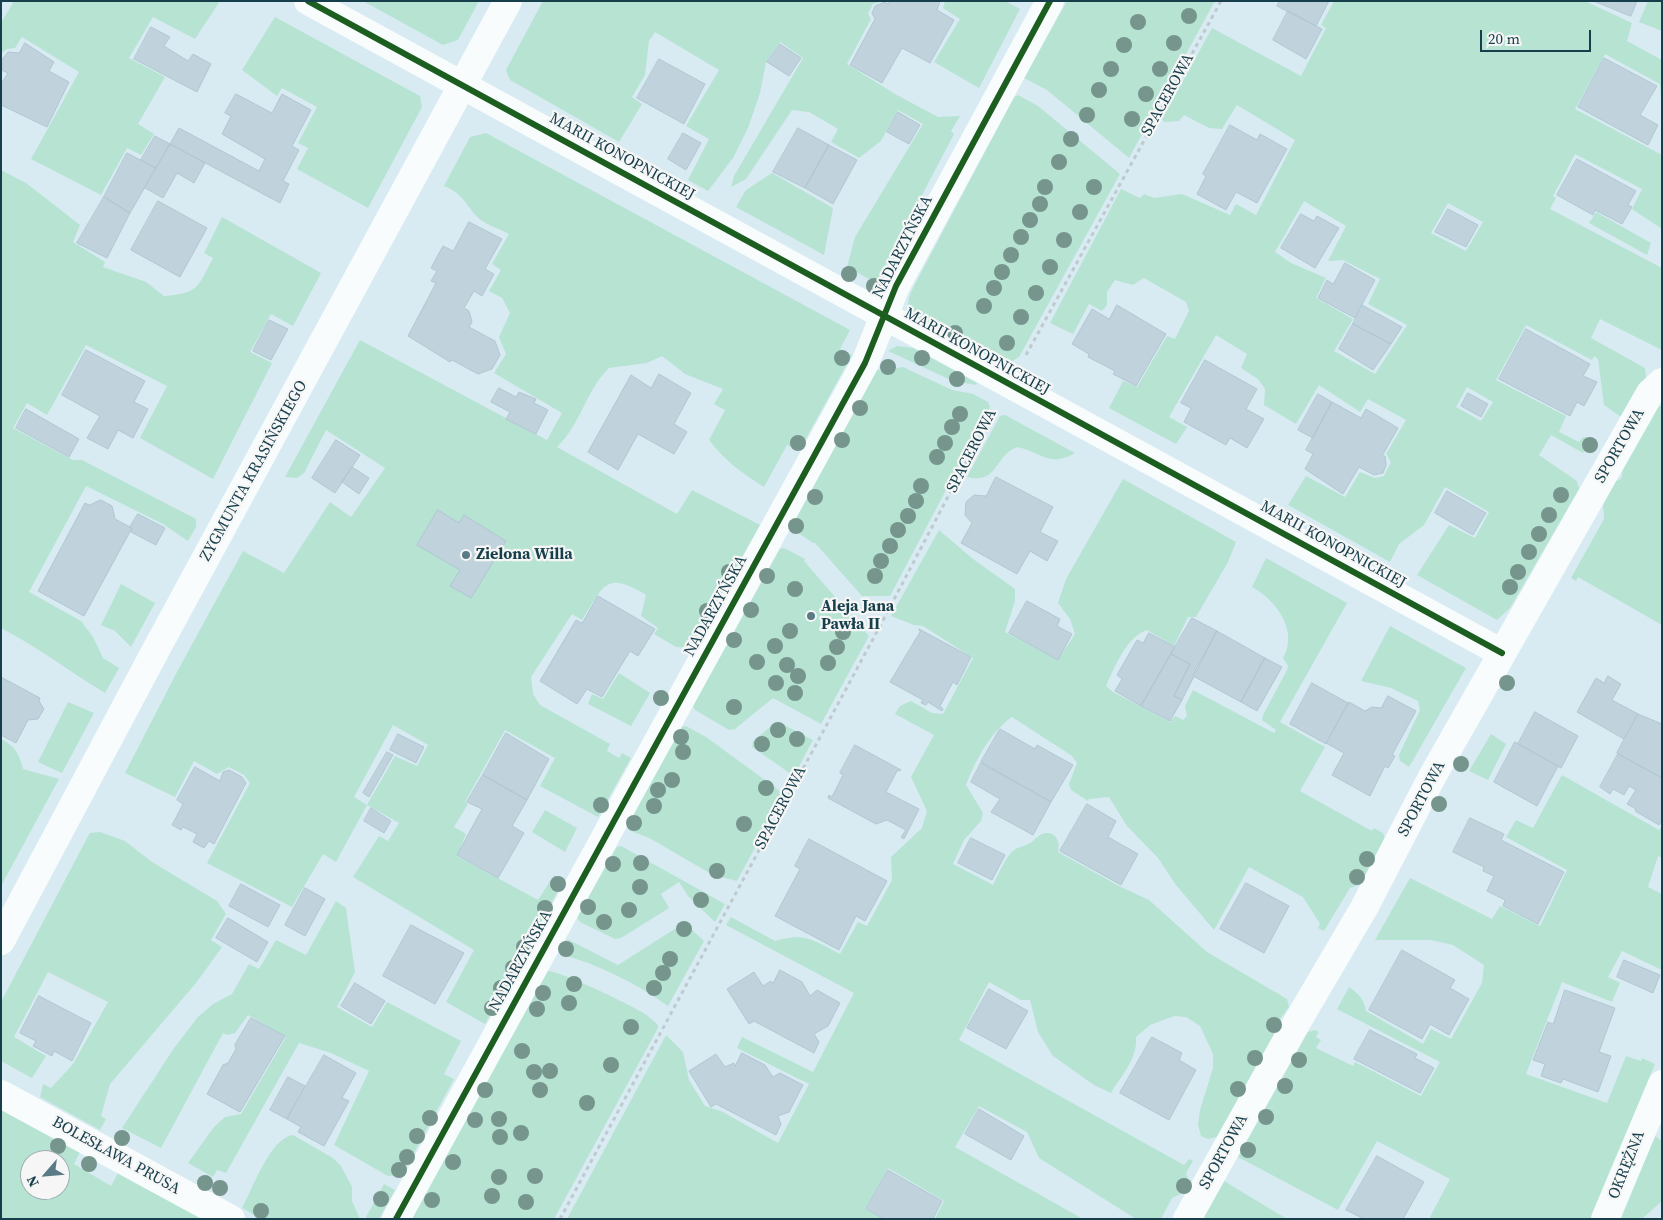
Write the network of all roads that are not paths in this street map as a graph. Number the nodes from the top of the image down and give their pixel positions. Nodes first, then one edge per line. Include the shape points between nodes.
1 (308, 1) edge
2 (508, 1) edge
3 (1050, 1) edge
4 (462, 85) junction
5 (884, 317) junction
6 (1662, 382) edge
7 (1502, 652) junction
8 (1, 941) edge
9 (1662, 1084) edge
10 (1, 1094) edge
11 (231, 1219) edge
12 (396, 1219) edge
13 (1187, 1219) edge
14 (1605, 1219) edge

1 - 4 street, MARII KONOPNICKIEJ
2 - 4 street, ZYGMUNTA KRASIŃSKIEGO
3 - 5 street, NADARZYŃSKA via 896,286
4 - 5 street, MARII KONOPNICKIEJ
4 - 8 street, ZYGMUNTA KRASIŃSKIEGO
5 - 7 street, MARII KONOPNICKIEJ
5 - 12 street, NADARZYŃSKA via 865,363
6 - 7 street, SPORTOWA via 1650,393
7 - 13 street, SPORTOWA via 1364,908
9 - 14 street, OKRĘŻNA
10 - 11 street, BOLESŁAWA PRUSA

